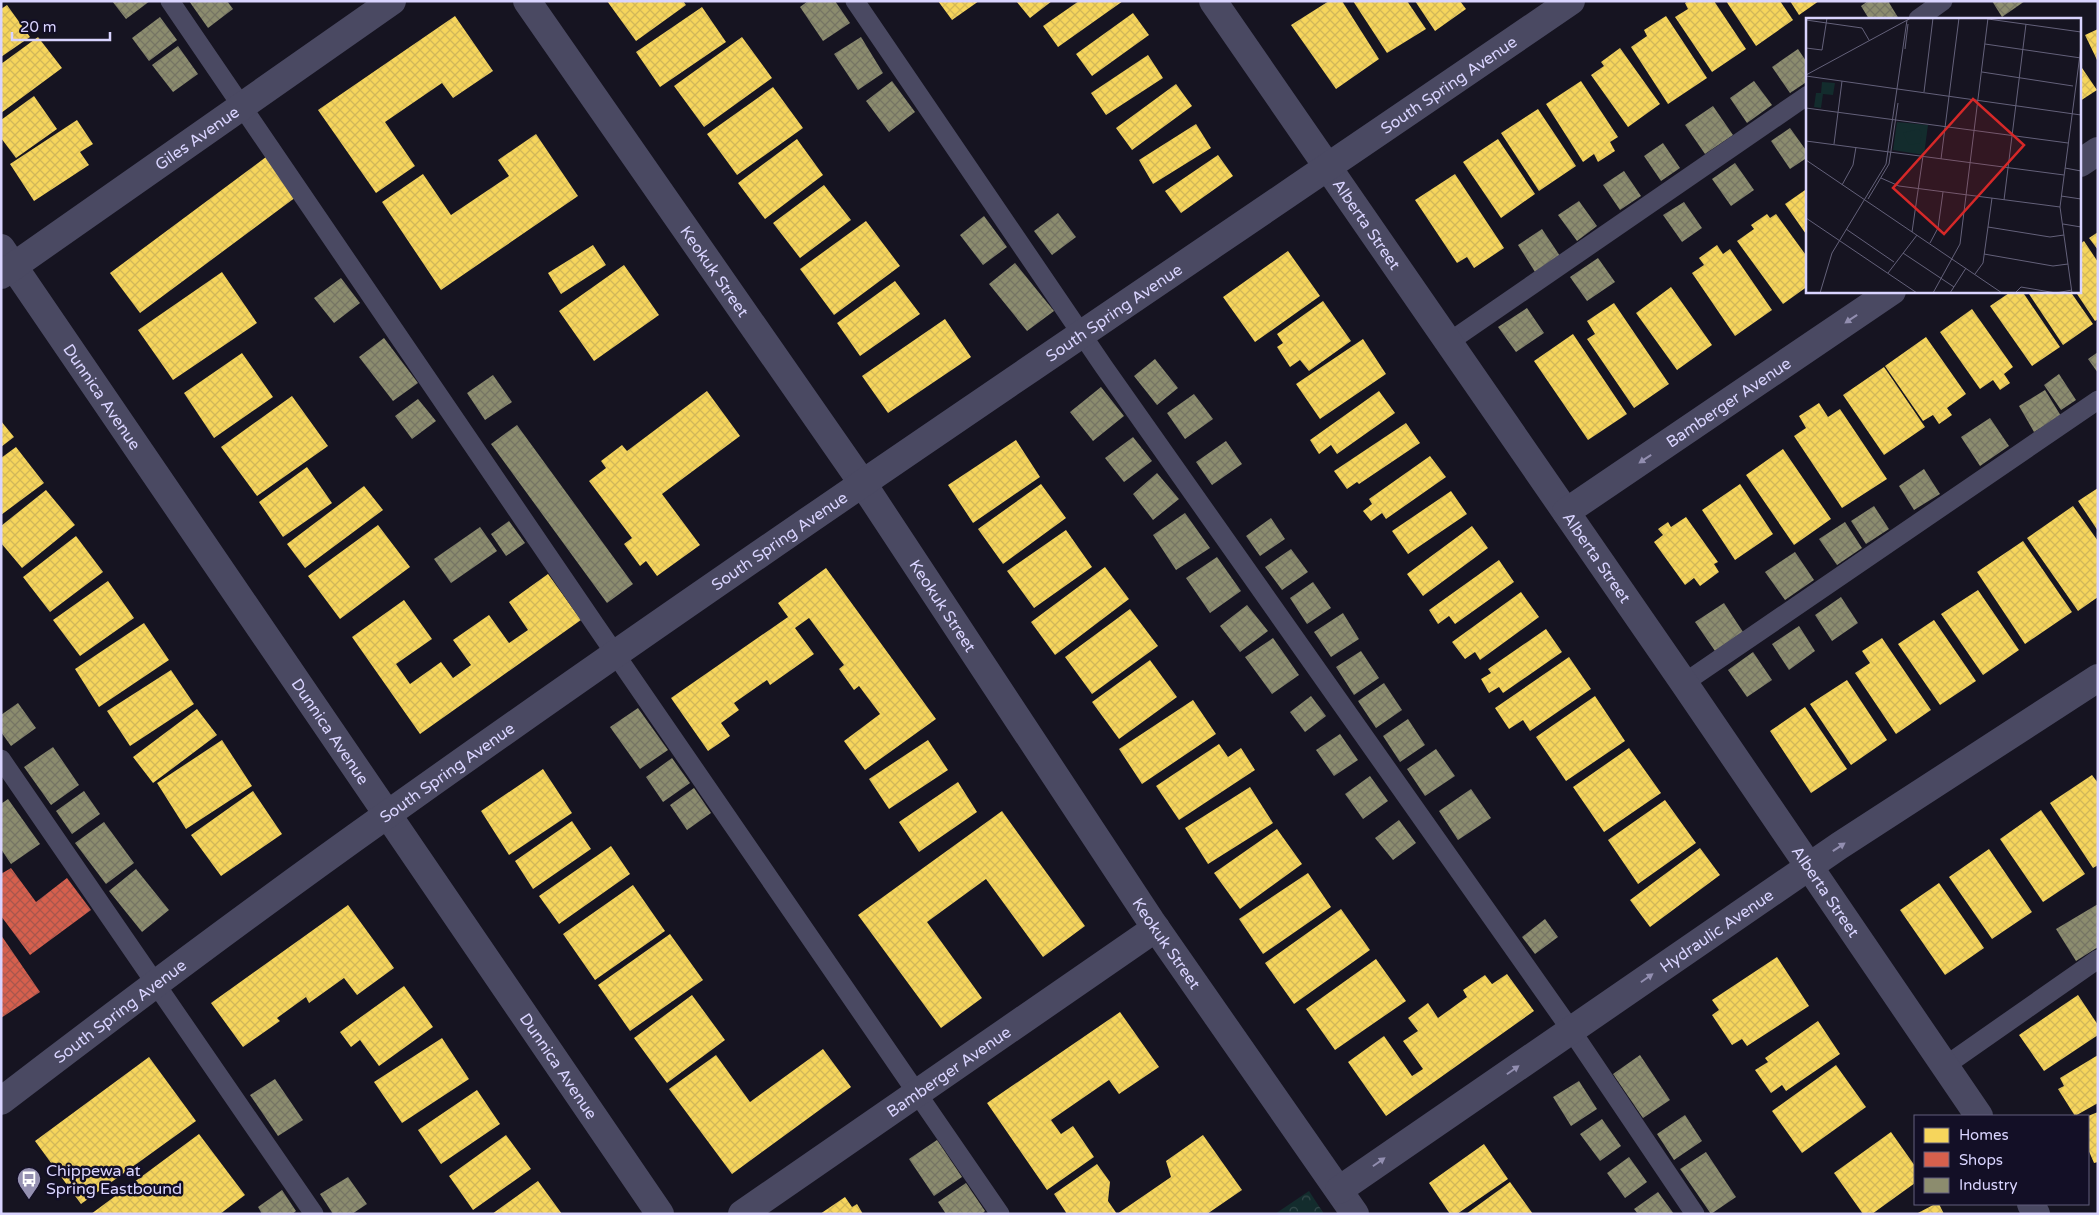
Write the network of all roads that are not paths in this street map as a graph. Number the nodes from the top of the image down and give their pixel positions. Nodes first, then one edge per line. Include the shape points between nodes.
1 (170, 1) edge
2 (392, 1) edge
3 (527, 1) edge
4 (855, 1) edge
5 (1213, 1) edge
6 (1571, 1) edge
7 (1943, 1) edge
8 (1919, 18) edge
9 (1806, 96) edge
10 (241, 106) junction
11 (2098, 151) edge
12 (2082, 162) edge
13 (1329, 167) junction
14 (6, 263) edge
15 (1891, 292) edge
16 (1081, 334) junction
17 (1449, 342) junction
18 (2098, 400) edge
19 (863, 484) junction
20 (1566, 512) junction
21 (616, 655) junction
22 (2098, 678) edge
23 (1684, 683) junction
24 (1, 759) edge
25 (388, 814) junction
26 (1810, 866) junction
27 (1156, 928) junction
28 (2098, 959) edge
29 (156, 983) junction
30 (1571, 1030) junction
31 (1945, 1066) junction
32 (917, 1093) junction
33 (1, 1101) edge
34 (1978, 1115) edge
35 (1339, 1190) junction
36 (314, 1214) edge
37 (660, 1214) edge
38 (742, 1214) edge
39 (1000, 1214) edge
40 (1355, 1214) edge
41 (1694, 1214) edge

1 - 10 lane
2 - 10 street, Giles Avenue
3 - 19 street, Keokuk Street
4 - 16 lane
5 - 13 street, Alberta Street
6 - 13 street, South Spring Avenue
7 - 8 lane
9 - 17 lane
10 - 14 street, Giles Avenue
10 - 21 lane
11 - 12 street
13 - 16 street, South Spring Avenue
13 - 17 street, Alberta Street
14 - 25 street, Dunnica Avenue
15 -> 20 street, Bamberger Avenue
16 - 19 street, South Spring Avenue
16 - 30 lane
17 - 20 street, Alberta Street
18 - 23 lane
19 - 21 street, South Spring Avenue
19 - 27 street, Keokuk Street
20 - 23 street, Alberta Street
21 - 25 street, South Spring Avenue
21 - 32 lane
26 -> 22 street, Hydraulic Avenue
23 - 26 street, Alberta Street
24 - 29 lane
25 - 29 street, South Spring Avenue
25 - 37 street, Dunnica Avenue
30 -> 26 street, Hydraulic Avenue
26 - 31 street, Alberta Street
27 - 32 street, Bamberger Avenue
27 - 35 street, Keokuk Street
28 - 31 lane
29 - 33 street, South Spring Avenue
29 - 36 lane
35 -> 30 street, Hydraulic Avenue
30 - 41 lane
31 - 34 street, Alberta Street
32 - 38 street, Bamberger Avenue
32 - 39 lane
35 - 40 street, Keokuk Street

